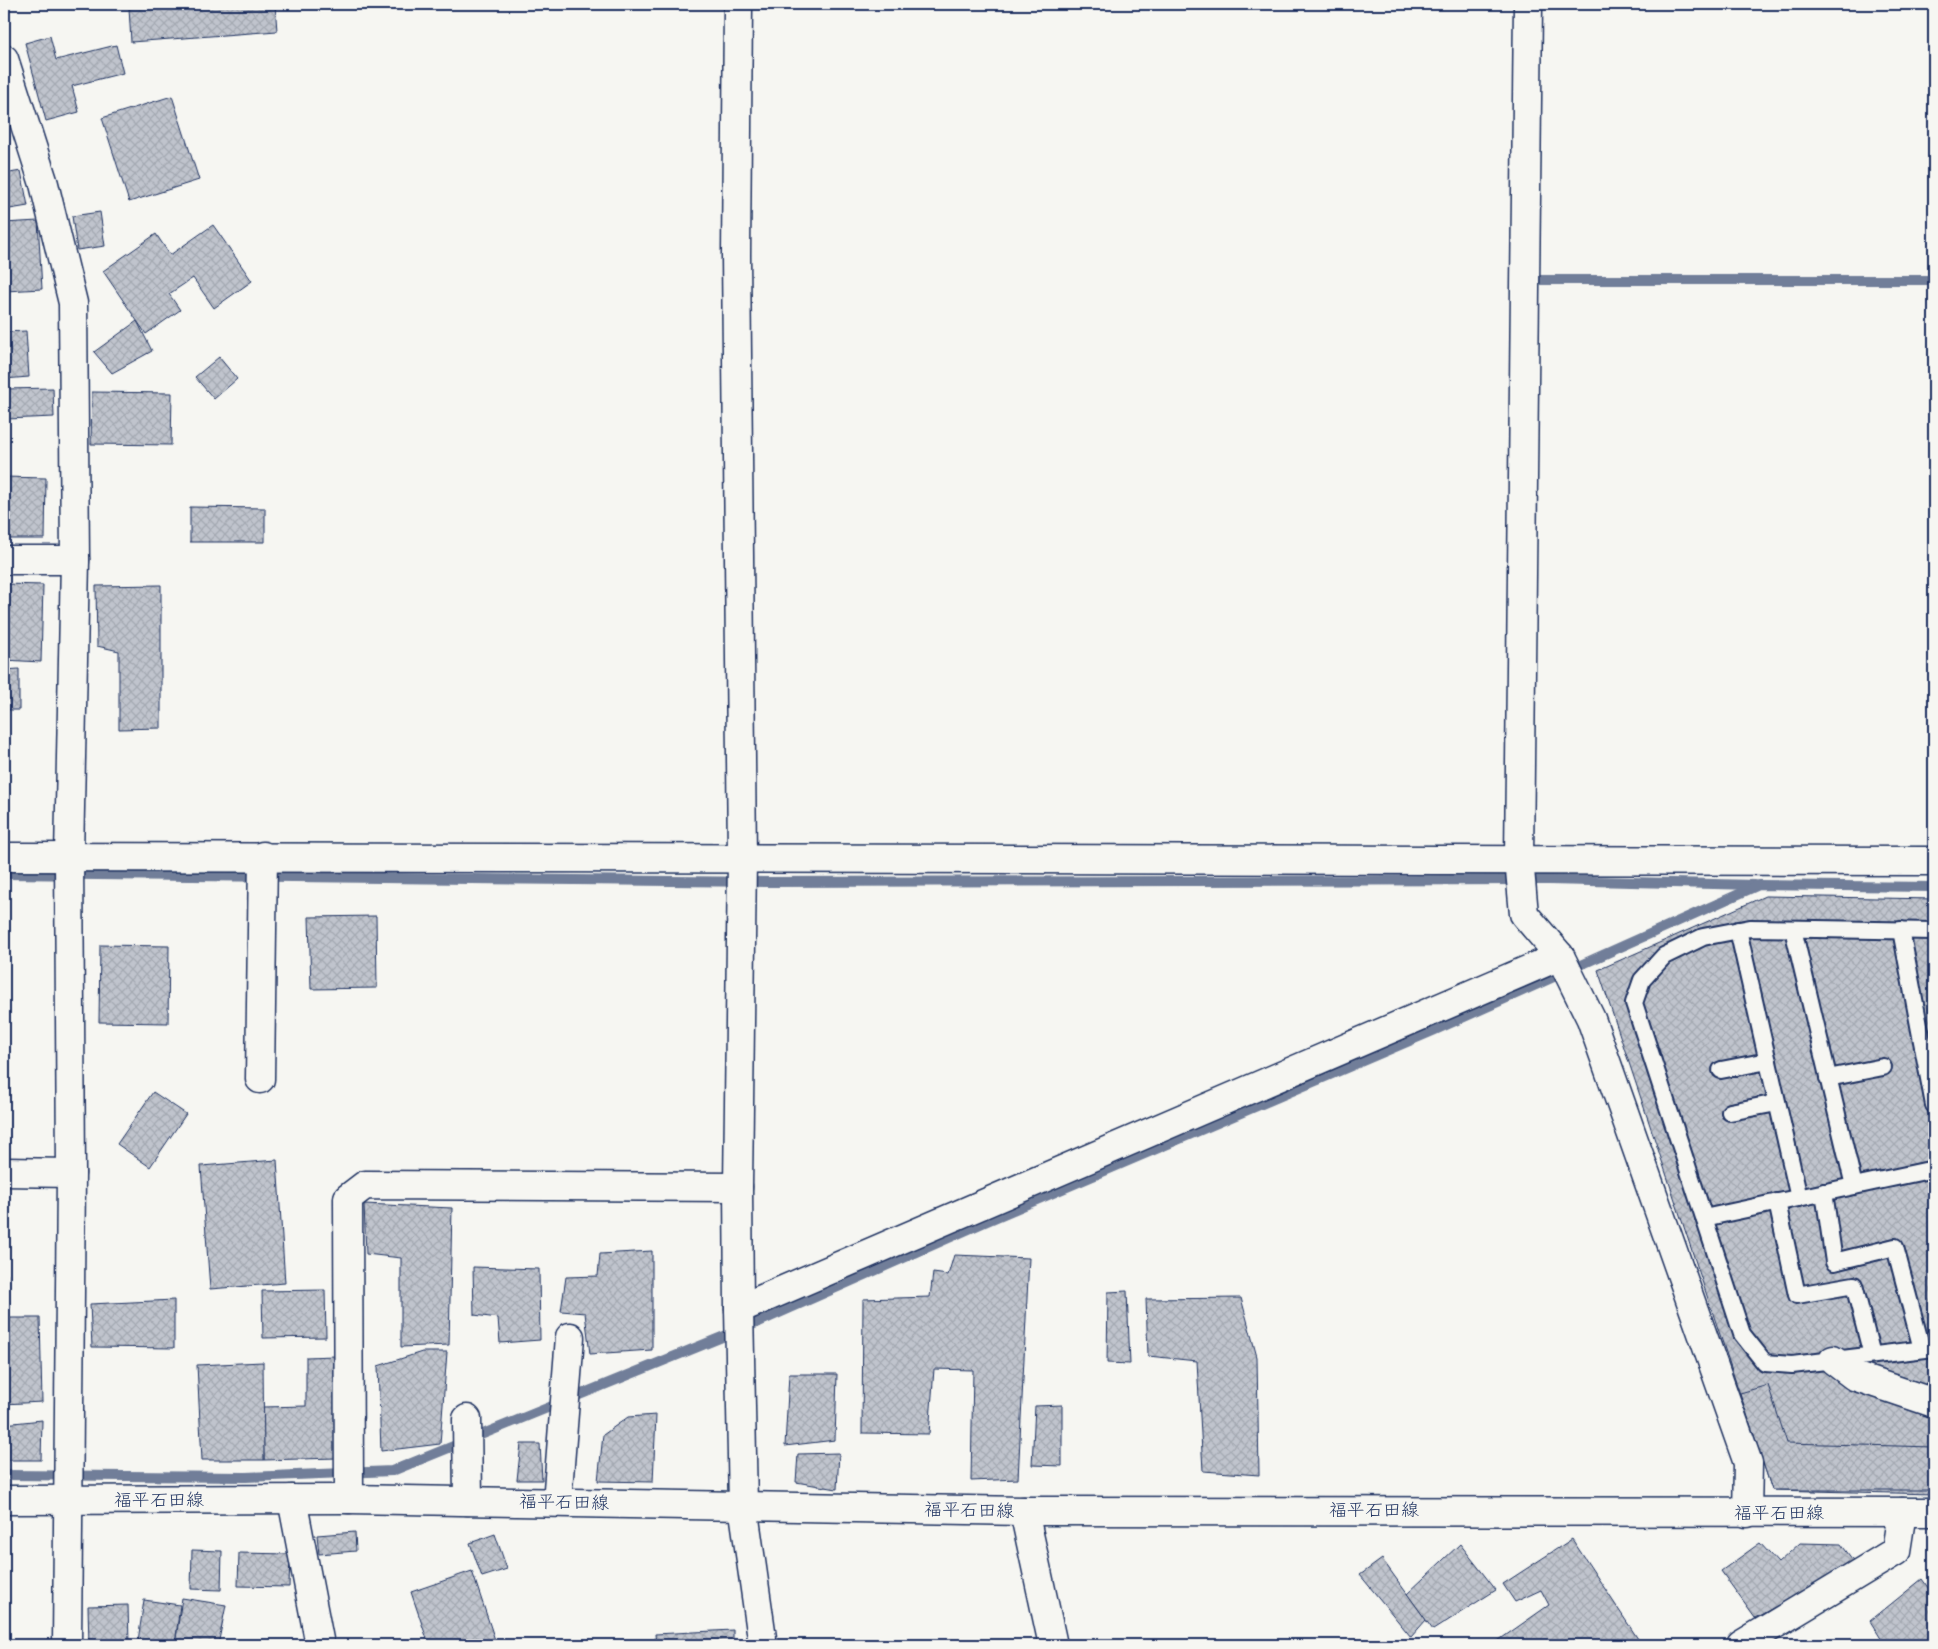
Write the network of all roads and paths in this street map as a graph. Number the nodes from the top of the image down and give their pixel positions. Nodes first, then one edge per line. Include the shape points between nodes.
1 (738, 4) edge
2 (1528, 4) edge
3 (4, 59) edge
4 (4, 560) edge
5 (75, 560) junction
6 (69, 856) junction
7 (263, 856) junction
8 (4, 857) edge
9 (742, 858) junction
10 (1518, 859) junction
11 (1934, 861) edge
12 (1793, 929) junction
13 (1738, 930) junction
14 (1901, 930) junction
15 (1934, 931) edge
16 (1560, 956) junction
17 (1768, 1061) junction
18 (1883, 1067) dead end
19 (1721, 1070) dead end
20 (1828, 1078) junction
21 (260, 1079) dead end
22 (1777, 1103) junction
23 (1934, 1104) edge
24 (1730, 1112) dead end
25 (1934, 1169) edge
26 (4, 1172) edge
27 (71, 1173) junction
28 (1854, 1186) junction
29 (738, 1187) junction
30 (1824, 1192) junction
31 (1799, 1198) junction
32 (1778, 1202) junction
33 (1704, 1218) junction
34 (739, 1309) junction
35 (570, 1337) dead end
36 (1928, 1349) edge
37 (1872, 1355) junction
38 (1833, 1360) junction
39 (1934, 1403) edge
40 (466, 1419) dead end
41 (292, 1499) junction
42 (349, 1499) junction
43 (4, 1500) edge
44 (70, 1500) junction
45 (468, 1501) junction
46 (557, 1502) junction
47 (743, 1505) junction
48 (1024, 1511) junction
49 (1902, 1512) junction
50 (1934, 1512) edge
51 (1747, 1513) junction
52 (67, 1645) edge
53 (320, 1645) edge
54 (763, 1645) edge
55 (1053, 1645) edge
56 (1740, 1645) edge

1 - 9 street via 736,255
2 - 10 street
3 - 5 street via 44,184 73,303
4 - 5 street
5 - 6 street
6 - 7 street
6 - 8 street
6 - 27 street
7 - 9 street
7 - 21 street
9 - 10 street
9 - 29 street
10 - 11 street
10 - 16 street via 1524,914
12 - 13 lane
12 - 14 lane
12 - 20 lane
13 - 17 lane
13 - 33 lane via 1703,937 1664,956 1642,980 1634,1003
14 - 15 lane
14 - 23 lane
16 - 34 street
16 - 51 street via 1591,1019 1748,1463
17 - 19 lane
17 - 22 lane
18 - 20 lane
20 - 28 lane
22 - 24 lane
22 - 31 lane
25 - 28 lane
26 - 27 street
27 - 44 street
28 - 30 lane
29 - 34 street
29 - 42 street via 365,1185 348,1198
30 - 31 lane
30 - 36 lane via 1834,1262 1895,1247
31 - 32 lane
32 - 33 lane
32 - 37 lane via 1797,1295 1854,1285
33 - 38 lane via 1742,1334 1765,1363 1792,1365
34 - 47 street
35 - 46 street
36 - 37 lane
37 - 38 lane
38 - 39 street via 1854,1376
40 - 45 street
41 - 42 street, 福平石田線
41 - 44 street, 福平石田線
41 - 53 street
42 - 45 street, 福平石田線
43 - 44 street, 福平石田線
44 - 52 street
45 - 46 street, 福平石田線
46 - 47 street, 福平石田線
47 - 48 street, 福平石田線
47 - 54 street
48 - 51 street, 福平石田線
48 - 55 street
49 - 50 street, 福平石田線
49 - 51 street, 福平石田線
49 - 56 street via 1896,1551

